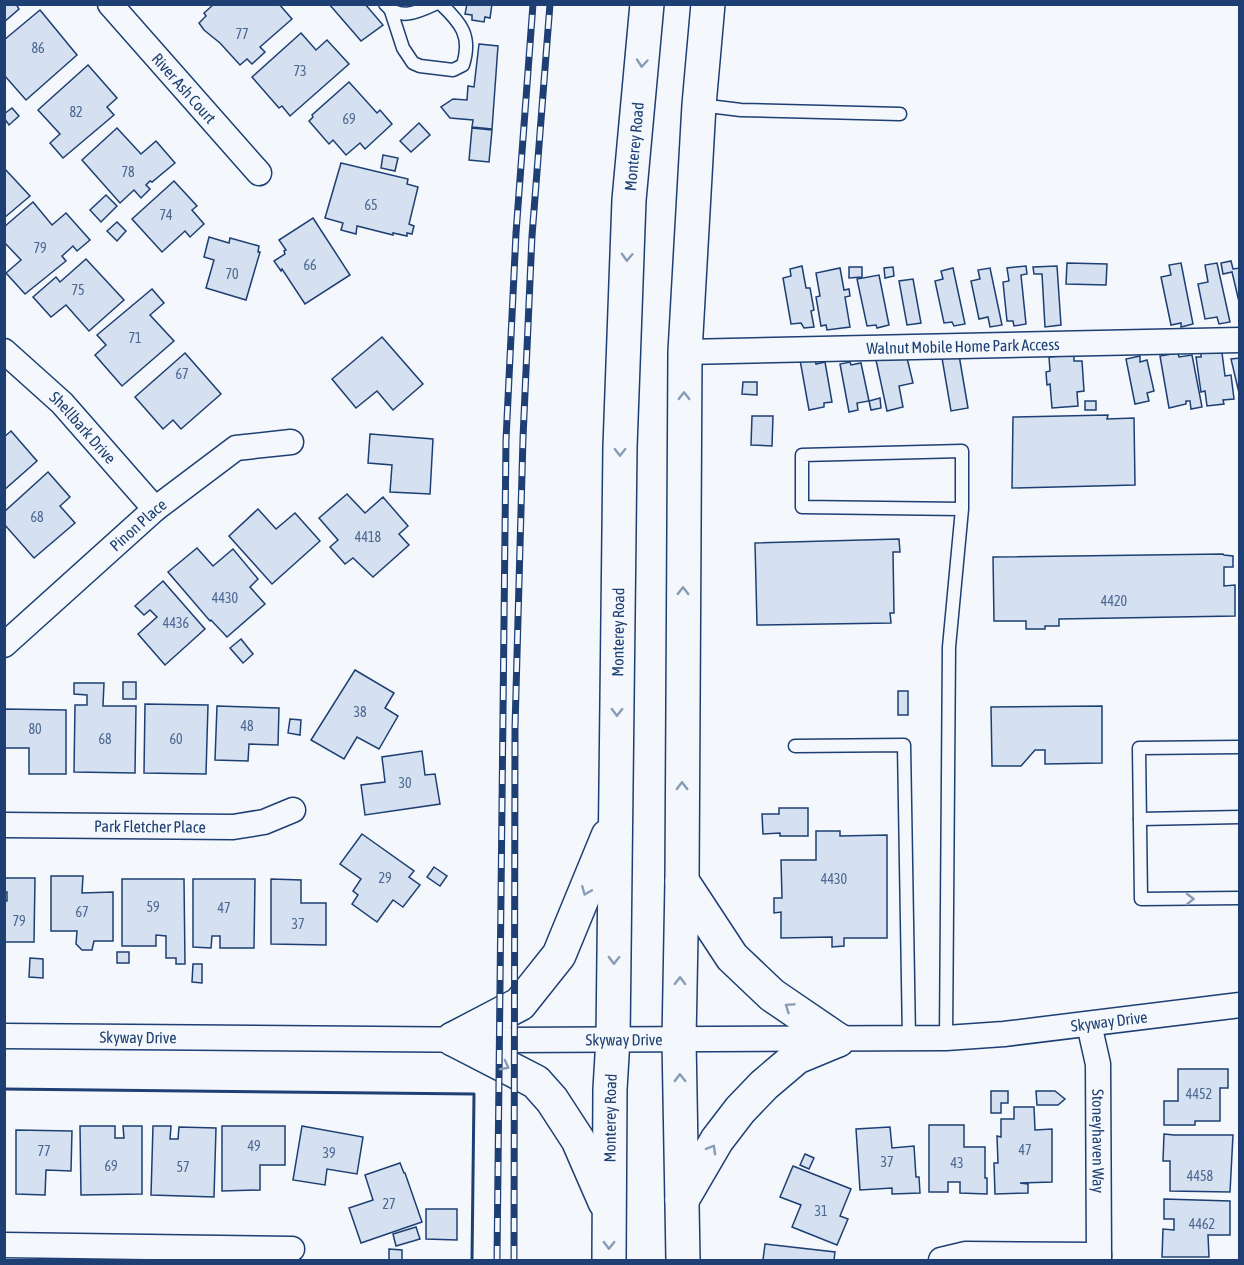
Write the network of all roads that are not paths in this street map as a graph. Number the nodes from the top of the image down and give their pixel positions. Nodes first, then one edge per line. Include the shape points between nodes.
1 (110, 4) edge
2 (435, 4) edge
3 (441, 4) edge
4 (647, 4) edge
5 (708, 4) edge
6 (388, 8) edge
7 (699, 105) junction
8 (900, 114) dead end
9 (259, 173) dead end
10 (1239, 340) edge
11 (4, 351) edge
12 (685, 351) junction
13 (291, 442) dead end
14 (155, 509) junction
15 (962, 509) junction
16 (4, 645) edge
17 (795, 746) dead end
18 (1239, 747) edge
19 (293, 810) dead end
20 (616, 817) junction
21 (1239, 818) edge
22 (1140, 819) junction
23 (4, 825) edge
24 (682, 881) junction
25 (1239, 898) edge
26 (1239, 1005) edge
27 (1089, 1024) junction
28 (4, 1036) edge
29 (946, 1038) junction
30 (453, 1039) junction
31 (613, 1039) junction
32 (909, 1039) junction
33 (679, 1040) junction
34 (838, 1040) junction
35 (682, 1200) junction
36 (609, 1212) junction
37 (4, 1245) edge
38 (292, 1249) dead end
39 (1099, 1258) edge
40 (609, 1260) edge
41 (683, 1260) edge
42 (940, 1260) edge

1 - 9 street, River Ash Court
2 - 6 lane via 408,15
3 - 6 lane via 462,27 467,52 463,65 453,70 413,63
4 -> 20 main road, Monterey Road via 629,200 620,447
5 - 7 main road
7 - 8 lane via 741,110
7 - 12 main road
10 - 12 street, Walnut Mobile Home Park Access
11 - 14 street, Shellbark Drive via 62,403
24 -> 12 main road
13 - 14 street, Pinon Place via 236,448
14 - 16 street, Pinon Place
15 - 15 lane via 962,451 802,455 802,507
15 - 29 lane via 949,648
17 - 32 lane via 904,745
18 - 22 lane via 1139,748
19 - 23 street, Park Fletcher Place via 264,822 233,827
20 -> 30 main road via 559,955 520,1004
20 -> 31 main road, Monterey Road
21 - 22 lane
22 -> 25 lane via 1141,899
33 -> 24 main road
34 -> 24 main road via 772,995 732,957
26 - 27 street, Skyway Drive
27 - 29 street, Skyway Drive
27 - 39 street, Stoneyhaven Way via 1098,1064
28 - 30 street, Skyway Drive
29 - 32 street, Skyway Drive
30 - 31 street, Skyway Drive
30 -> 36 main road via 536,1082 578,1140
31 - 33 street, Skyway Drive
31 - 36 main road, Monterey Road
32 - 34 street, Skyway Drive
33 - 34 street, Skyway Drive
35 -> 33 main road
35 -> 34 main road via 717,1140 764,1085 797,1057
35 - 41 main road
36 -> 40 main road, Monterey Road
37 - 38 street
39 - 42 street via 966,1254

